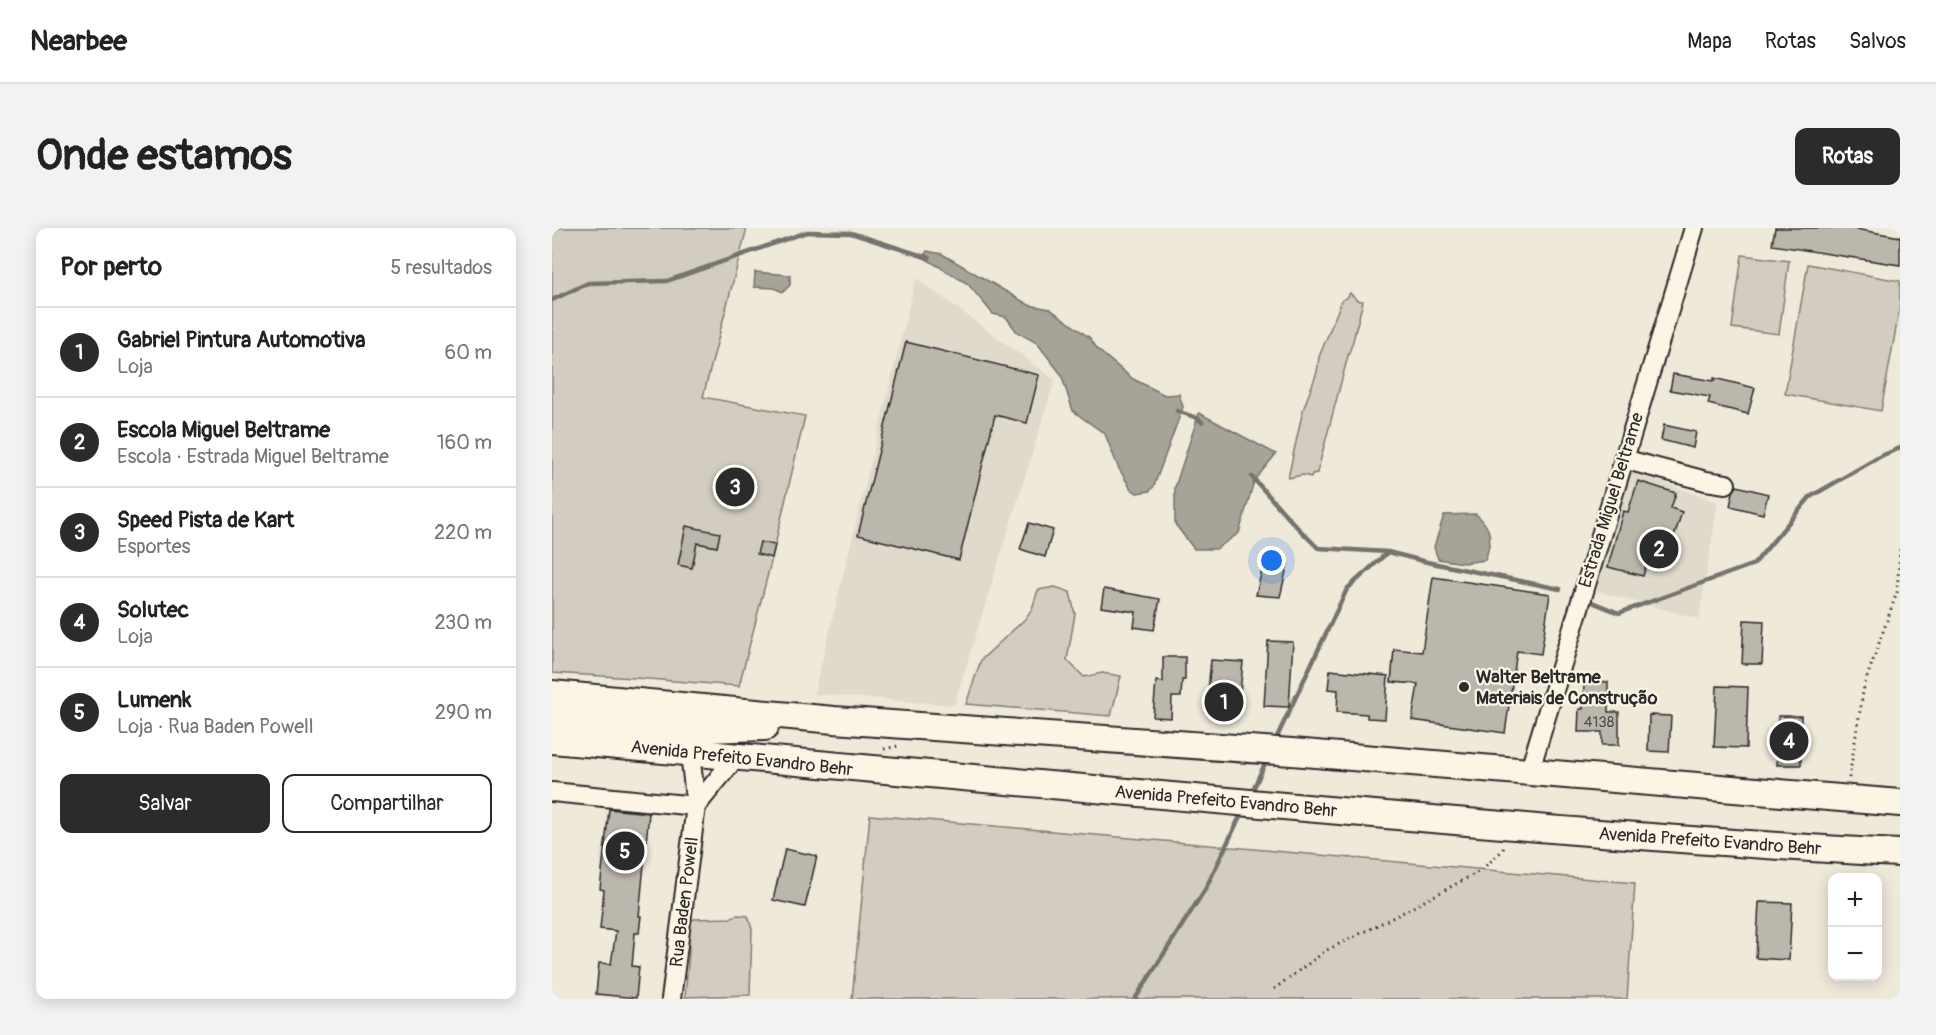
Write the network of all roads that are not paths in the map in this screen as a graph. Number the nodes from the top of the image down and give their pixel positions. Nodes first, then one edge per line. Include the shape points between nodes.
1 (1694, 228) edge
2 (1623, 459) junction
3 (1726, 484) dead end
4 (552, 694) edge
5 (552, 716) edge
6 (834, 720) junction
7 (552, 740) edge
8 (690, 753) junction
9 (735, 758) junction
10 (1529, 772) junction
11 (552, 792) edge
12 (1900, 803) edge
13 (696, 806) junction
14 (1900, 853) edge
15 (671, 999) edge

1 - 2 street, Estrada Miguel Beltrame
2 - 3 street
2 - 10 street, Estrada Miguel Beltrame
4 - 6 highway
5 - 6 highway via 704,729
6 - 10 highway
7 - 8 highway, Avenida Prefeito Evandro Behr
8 - 9 highway, Avenida Prefeito Evandro Behr
8 - 13 street, Rua Baden Powell
9 - 13 street
9 - 14 highway, Avenida Prefeito Evandro Behr via 1757,846
10 - 12 highway
11 - 13 street
13 - 15 street, Rua Baden Powell

